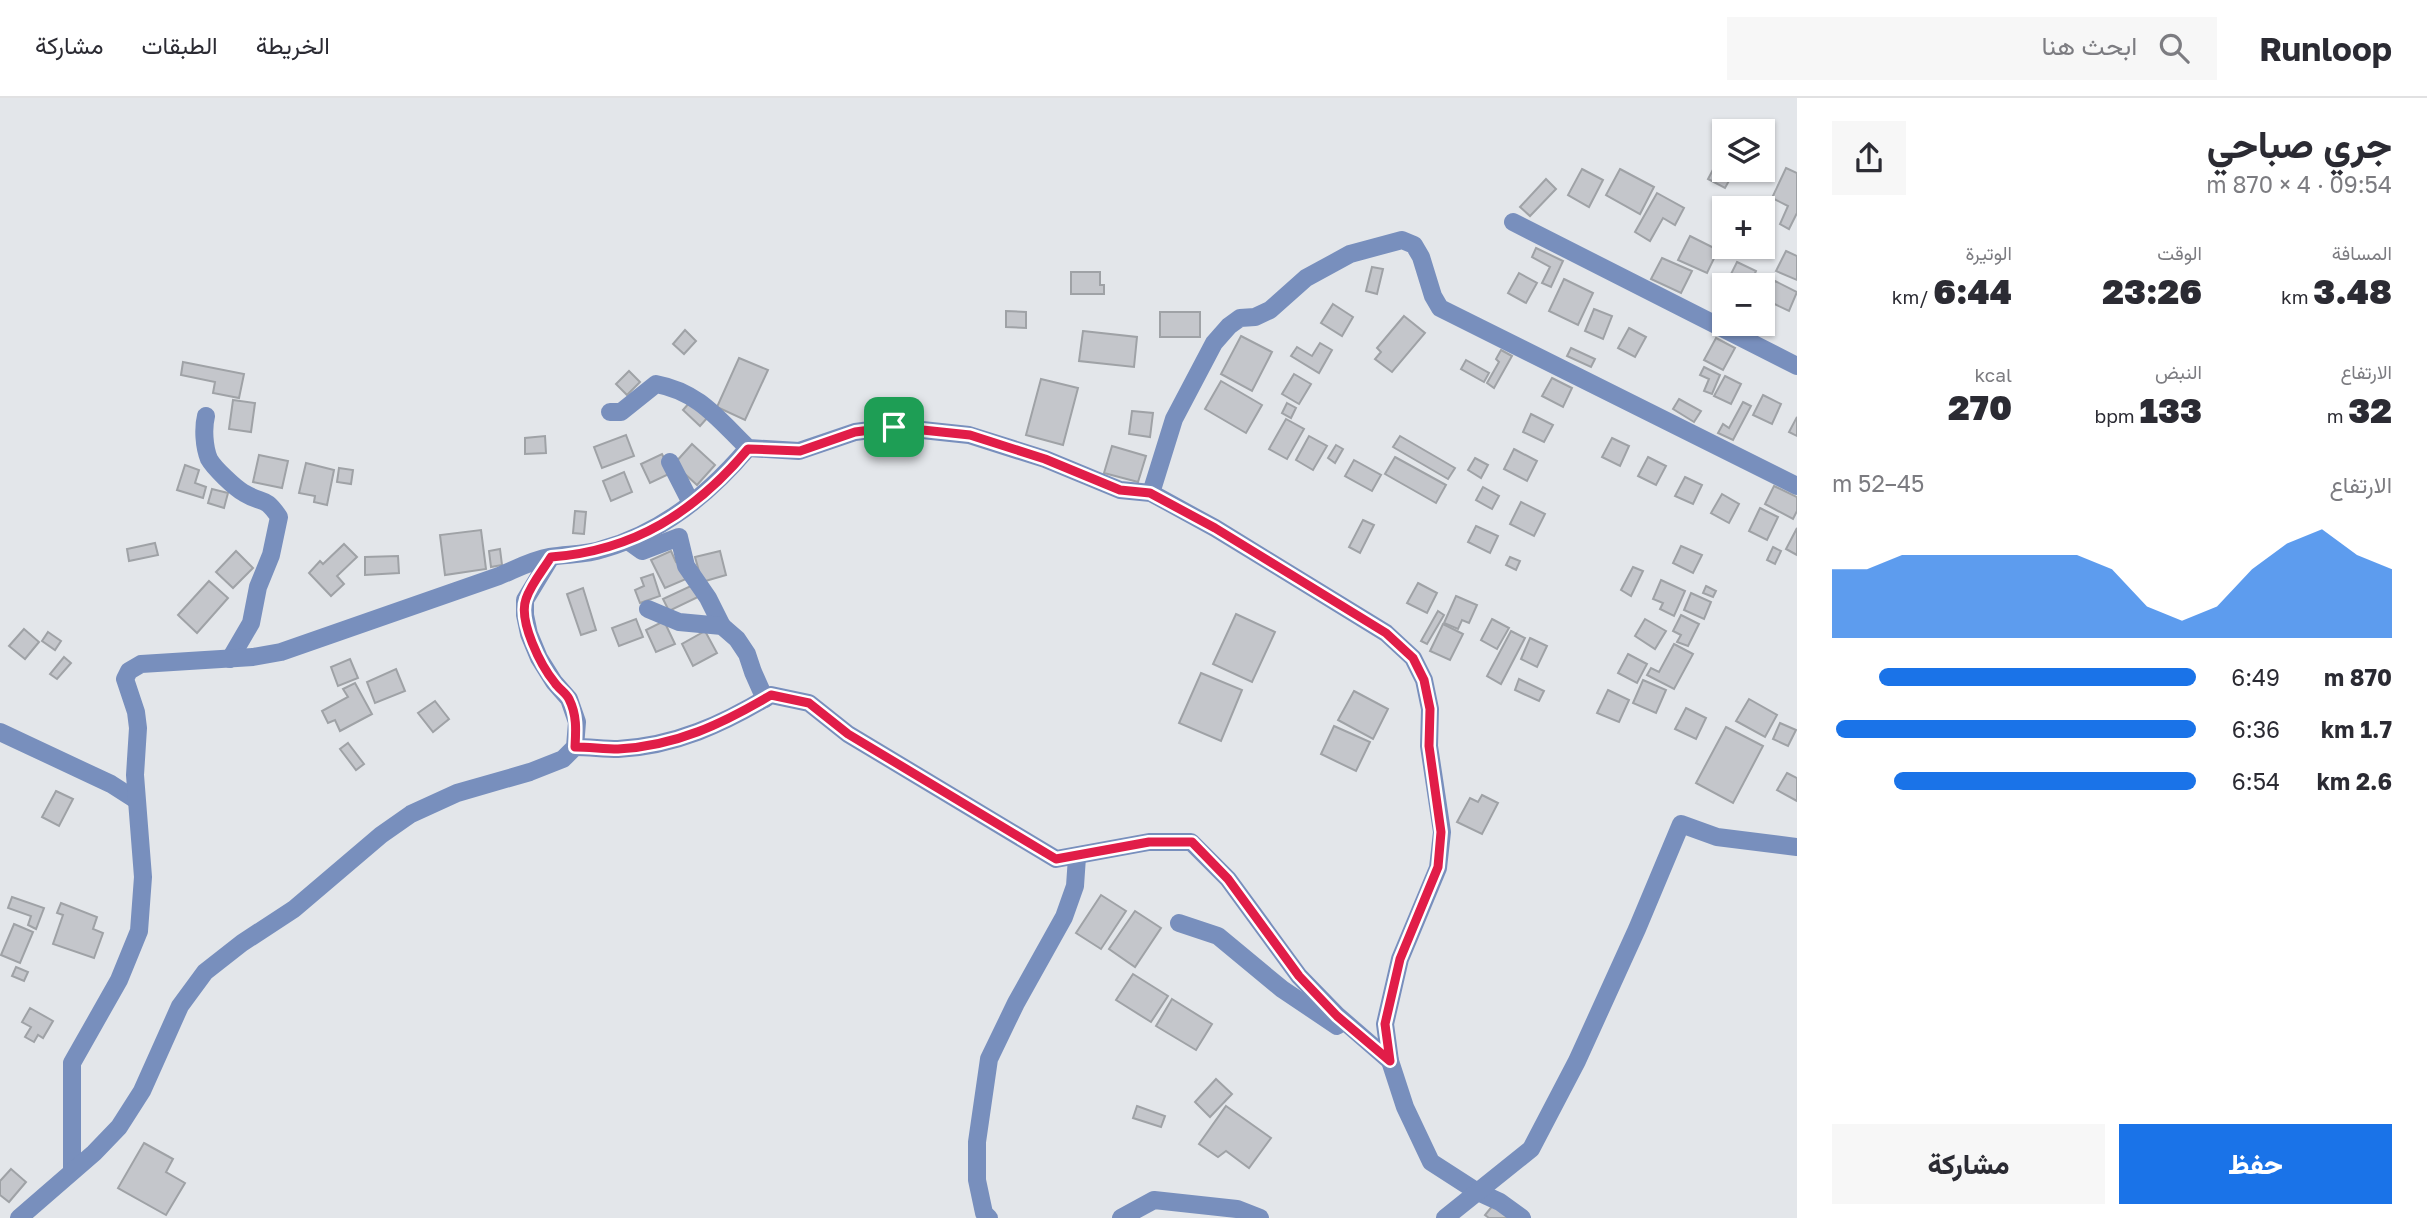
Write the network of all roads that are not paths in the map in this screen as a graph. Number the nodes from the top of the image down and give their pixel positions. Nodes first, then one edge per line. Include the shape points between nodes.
1 (1513, 222) dead end
2 (1797, 366) edge
3 (610, 412) dead end
4 (206, 416) dead end
5 (748, 449) junction
6 (670, 463) dead end
7 (1797, 486) edge
8 (1150, 493) junction
9 (691, 503) junction
10 (628, 541) junction
11 (551, 557) junction
12 (648, 609) dead end
13 (722, 626) junction
14 (230, 659) junction
15 (765, 699) junction
16 (0, 733) edge
17 (575, 747) junction
18 (136, 800) junction
19 (1797, 847) edge
20 (1077, 857) junction
21 (1179, 923) dead end
22 (1390, 1061) junction
23 (72, 1171) junction
24 (1476, 1192) junction
25 (19, 1218) edge
26 (989, 1218) edge
27 (1121, 1218) edge
28 (1260, 1218) edge
29 (1445, 1218) edge
30 (1522, 1218) edge

1 - 2 street
3 - 5 street via 621,412 656,384 669,387 695,397
4 - 14 street via 203,428 209,459 244,494 268,502 279,517 251,622
5 - 8 street via 800,451 855,432 894,427 970,435 1120,490
5 - 9 street via 727,474
6 - 9 street
7 - 8 street via 1440,308 1421,257 1413,245 1402,240 1350,254 1306,278 1270,310 1229,326 1214,343 1174,419
8 - 22 street via 1386,633 1413,658 1424,680 1441,832 1439,856 1400,959 1385,1024
9 - 10 street
10 - 11 street via 580,555
10 - 13 street via 642,551 679,537 686,566
11 - 14 street via 281,652
11 - 17 street via 525,600 525,615 539,657 569,699 577,722
12 - 13 street via 679,622
13 - 15 street via 747,654
14 - 18 street via 141,664 129,671 125,679 138,728
15 - 17 street via 724,722 678,739 619,749
15 - 20 street via 771,695 809,703 848,734 1056,859
16 - 18 street
17 - 23 street via 563,759 457,793 411,814 294,909 205,972 180,1006 142,1091 119,1127
18 - 23 street via 143,877 139,931 119,980 72,1063
19 - 24 street via 1717,837 1681,824 1577,1061 1531,1149
20 - 22 street via 1149,842 1192,842 1228,879 1299,976
20 - 26 street via 1075,886 1064,917 989,1059 977,1142 977,1180
21 - 22 street via 1218,936 1282,989
22 - 24 street via 1431,1162
23 - 25 street
24 - 29 street
24 - 30 street
27 - 28 street via 1154,1200 1237,1209

